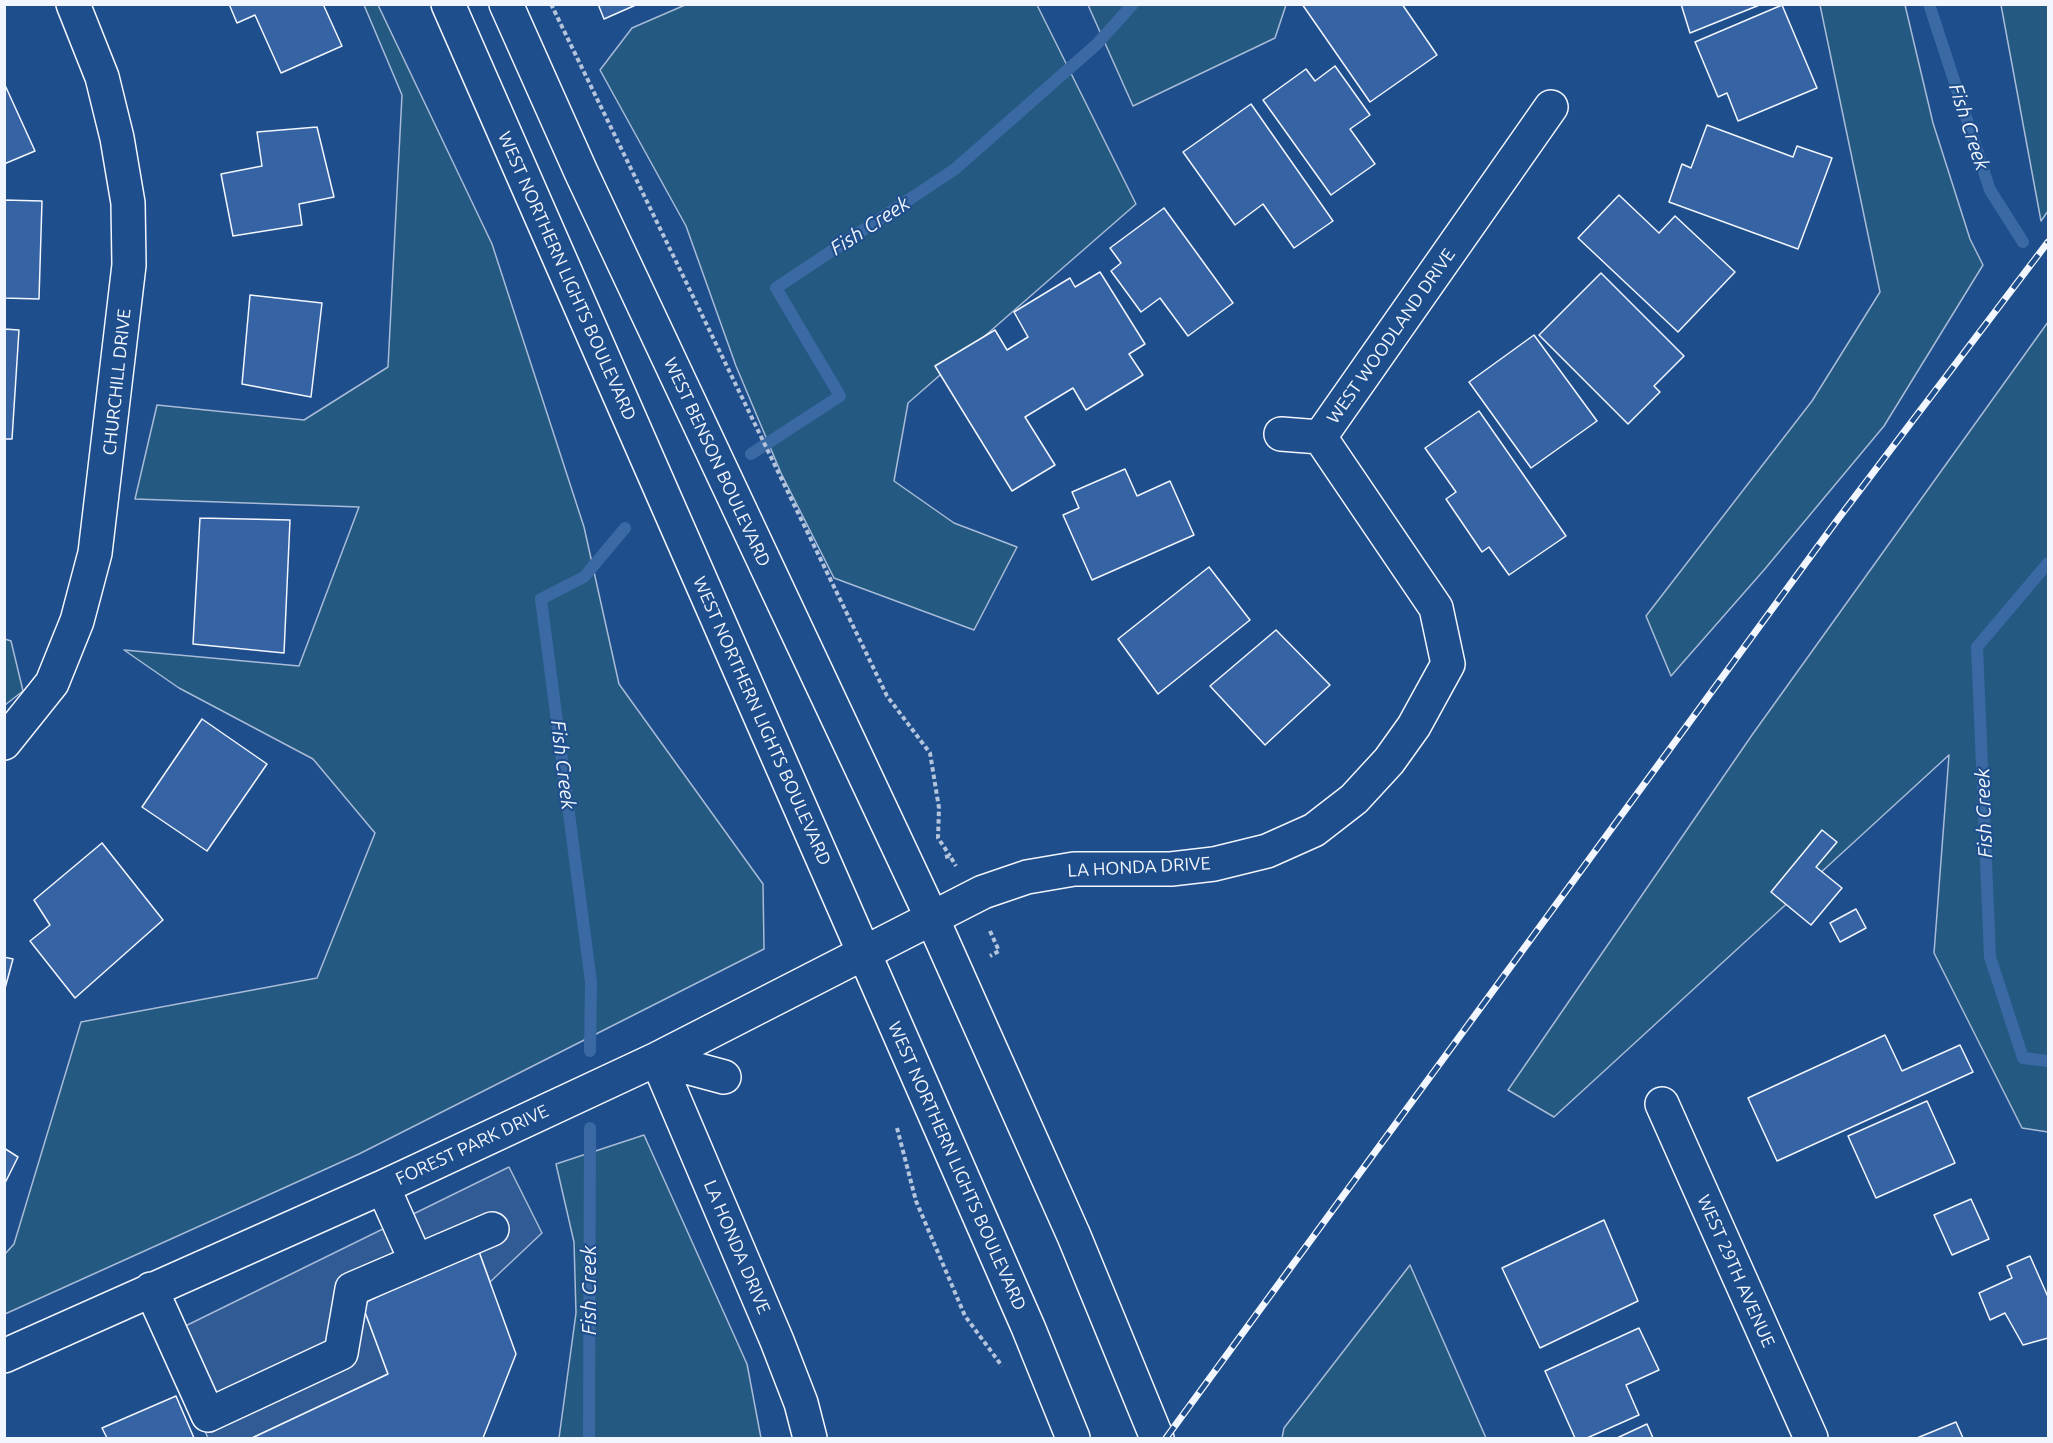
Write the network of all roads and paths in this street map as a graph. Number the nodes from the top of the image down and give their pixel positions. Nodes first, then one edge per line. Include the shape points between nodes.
1 (73, 4) edge
2 (448, 4) edge
3 (506, 4) edge
4 (551, 4) edge
5 (1551, 107) dead end
6 (1281, 434) dead end
7 (1320, 437) junction
8 (1449, 664) joint
9 (4, 743) edge
10 (950, 856) dead end
11 (932, 918) junction
12 (862, 952) junction
13 (657, 1059) junction
14 (724, 1077) dead end
15 (1662, 1104) dead end
16 (896, 1124) dead end
17 (383, 1187) junction
18 (492, 1229) dead end
19 (416, 1262) junction
20 (151, 1289) junction
21 (4, 1356) edge
22 (1005, 1371) dead end
23 (810, 1438) edge
24 (1073, 1438) edge
25 (1157, 1438) edge
26 (1811, 1438) edge

1 - 9 street, CHURCHILL DRIVE via 102,77 117,138 129,203 129,265 92,564 77,621 52,682
2 - 12 street, WEST NORTHERN LIGHTS BOULEVARD
3 - 11 street, WEST BENSON BOULEVARD
4 - 10 path via 887,696 930,753 939,808 938,838
5 - 7 street, WEST WOODLAND DRIVE
6 - 7 street
7 - 8 street, WEST WOODLAND DRIVE via 1437,608
8 - 11 street, LA HONDA DRIVE via 1389,761 1354,799 1314,830 1267,851 1214,864 1172,869 1074,869 1027,877 983,892
11 - 12 street, FOREST PARK DRIVE
11 - 25 street via 1074,1236
12 - 13 street, FOREST PARK DRIVE
12 - 24 street, WEST NORTHERN LIGHTS BOULEVARD
13 - 14 street
13 - 17 street, FOREST PARK DRIVE
13 - 23 street, LA HONDA DRIVE via 777,1341
15 - 26 street, WEST 29TH AVENUE
16 - 22 path via 916,1201 965,1316
17 - 19 street
17 - 20 street, FOREST PARK DRIVE
18 - 19 street
19 - 20 street via 352,1290 341,1353 208,1414
20 - 21 street, FOREST PARK DRIVE

